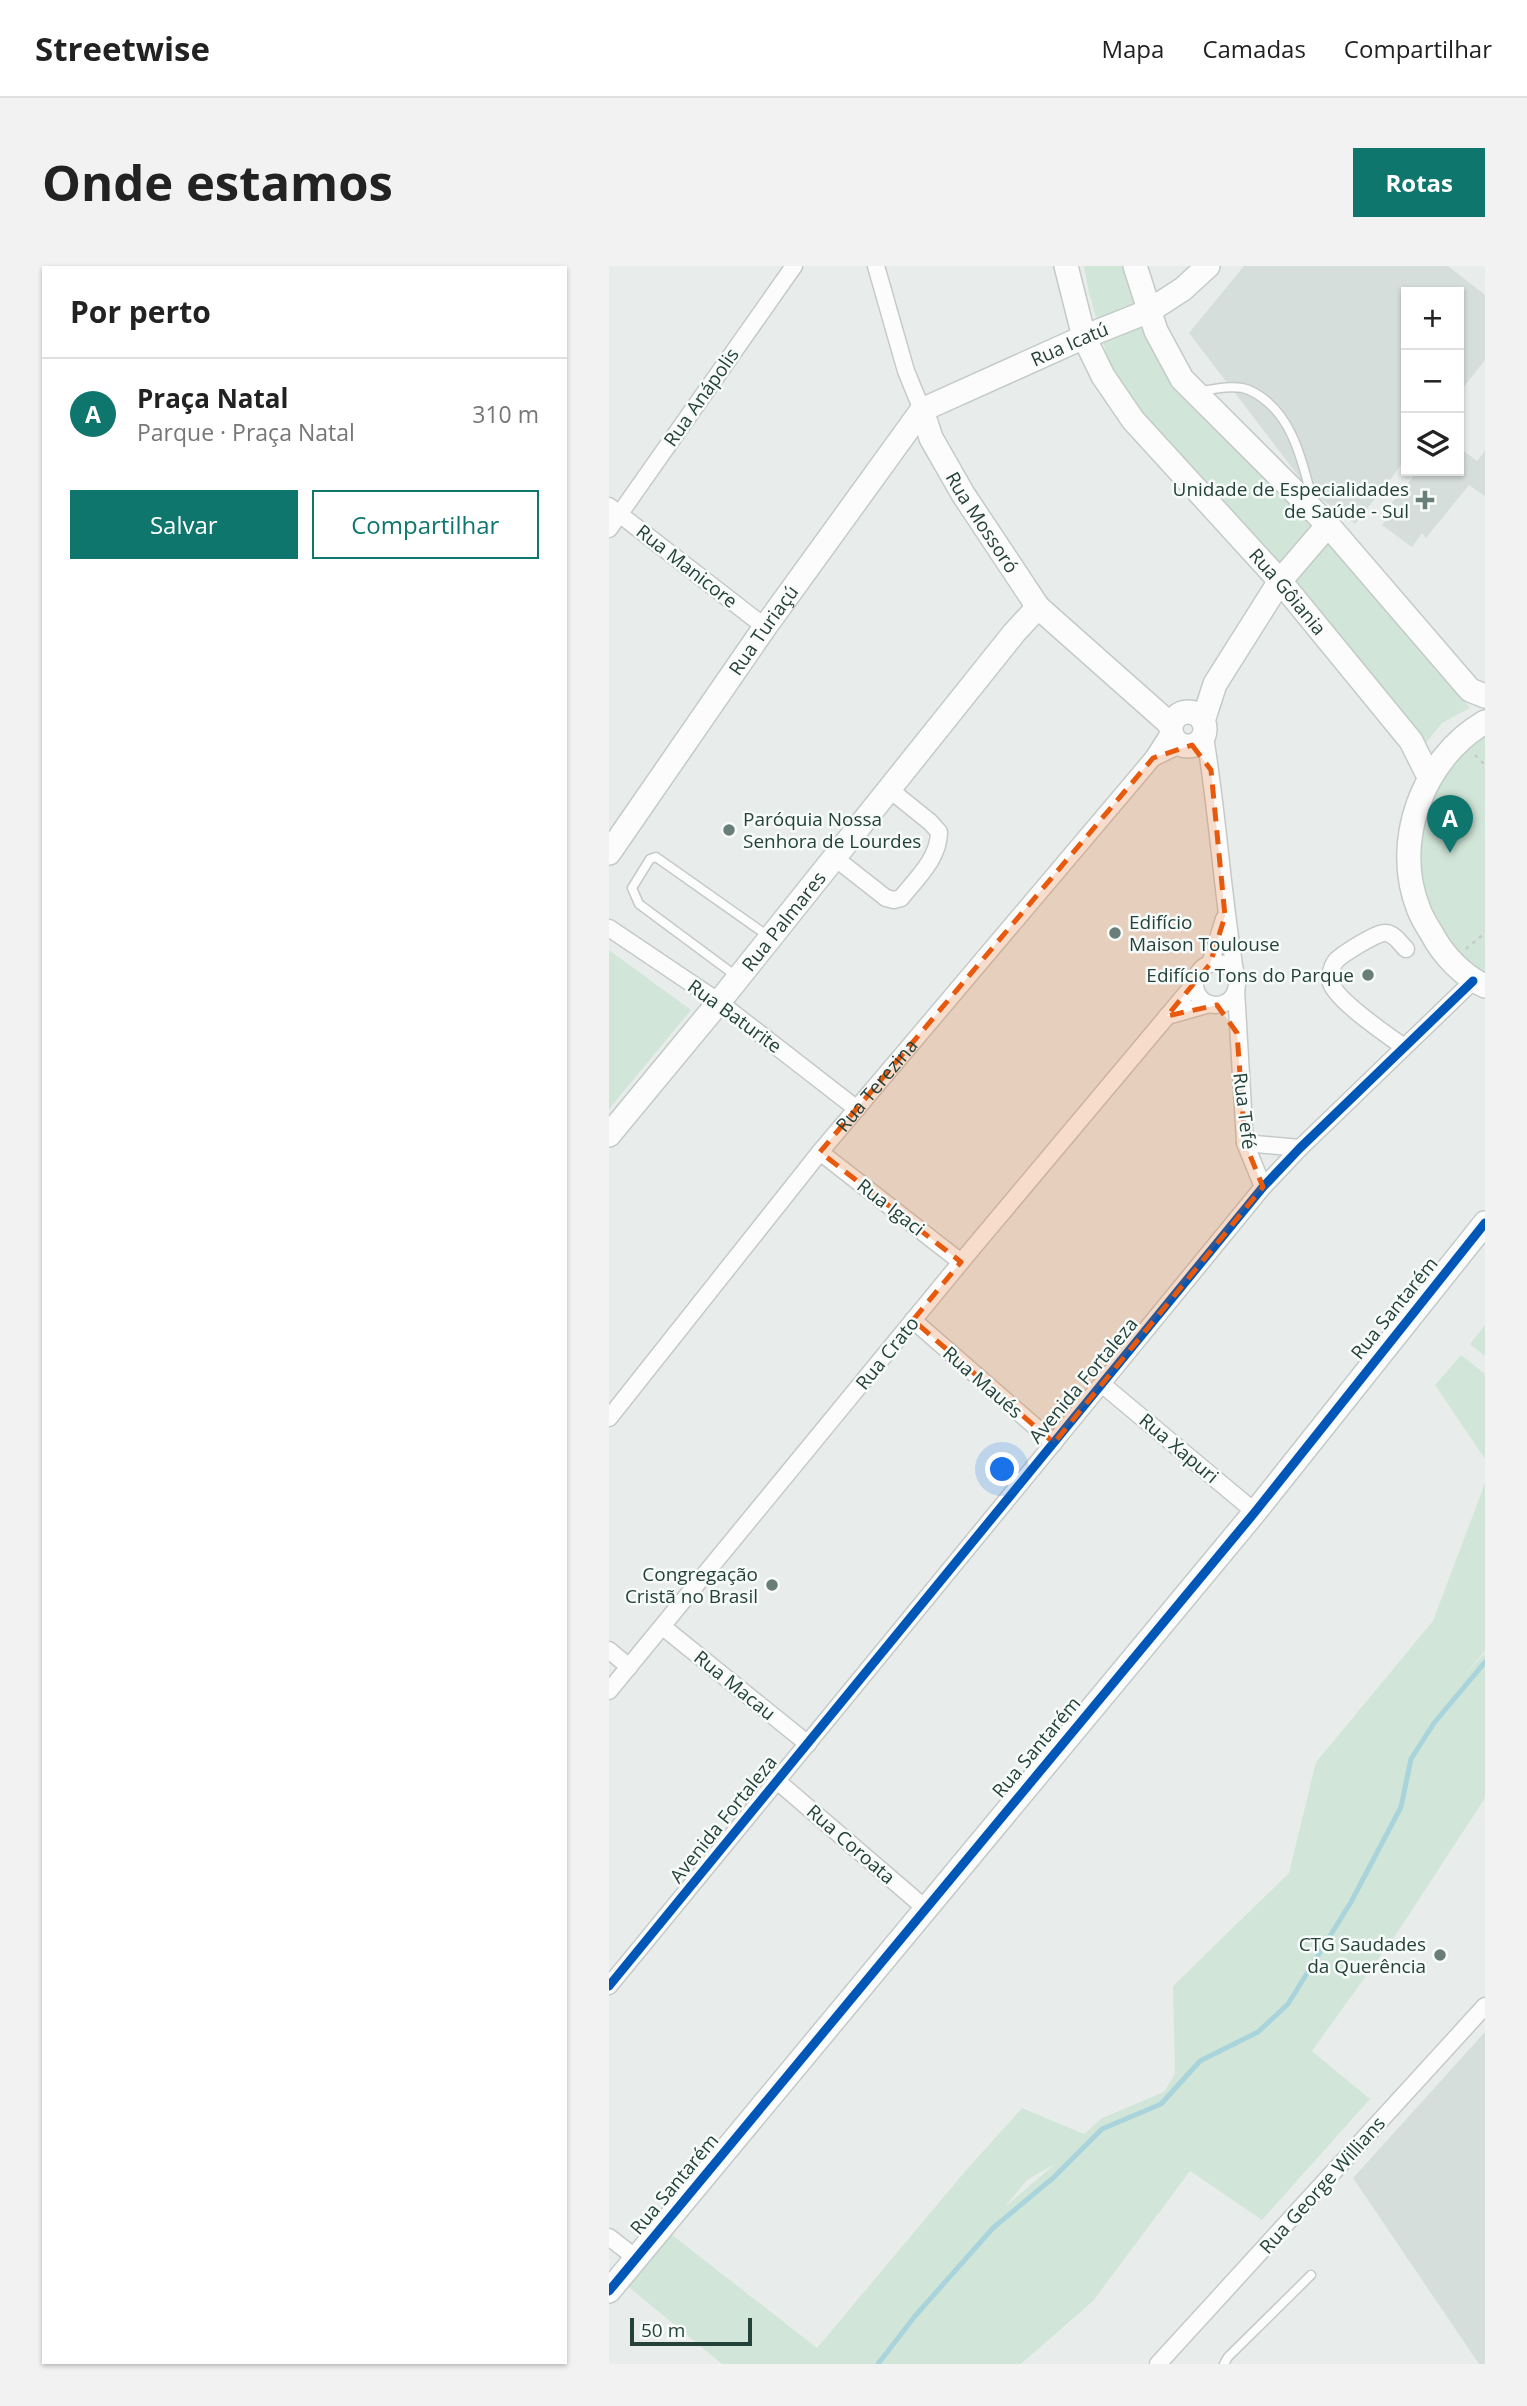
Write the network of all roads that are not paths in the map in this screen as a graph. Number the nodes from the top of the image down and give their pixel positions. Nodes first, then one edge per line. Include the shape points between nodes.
1 (794, 266) edge
2 (876, 266) edge
3 (1066, 266) edge
4 (1135, 266) edge
5 (1207, 266) edge
6 (1149, 311) junction
7 (1084, 337) junction
8 (1196, 392) junction
9 (922, 410) junction
10 (614, 510) edge
11 (1322, 518) junction
12 (609, 529) edge
13 (1280, 581) junction
14 (1038, 607) junction
15 (765, 627) junction
16 (1485, 696) edge
17 (1485, 722) edge
18 (1187, 730) junction
19 (1429, 777) junction
20 (889, 789) junction
21 (609, 853) edge
22 (835, 858) junction
23 (1225, 916) junction
24 (609, 928) edge
25 (771, 937) junction
26 (1406, 949) dead end
27 (1210, 964) junction
28 (739, 978) junction
29 (1195, 983) junction
30 (1236, 983) junction
31 (1479, 983) edge
32 (719, 1002) junction
33 (1213, 1005) junction
34 (1167, 1016) junction
35 (1237, 1033) junction
36 (1404, 1047) junction
37 (857, 1109) junction
38 (609, 1135) edge
39 (1245, 1143) junction
40 (1300, 1148) junction
41 (820, 1152) junction
42 (1263, 1187) junction
43 (1485, 1223) edge
44 (961, 1262) junction
45 (913, 1320) junction
46 (1103, 1385) junction
47 (609, 1418) edge
48 (1054, 1443) junction
49 (1255, 1511) junction
50 (663, 1627) junction
51 (609, 1650) edge
52 (629, 1667) junction
53 (609, 1691) edge
54 (808, 1744) junction
55 (776, 1780) junction
56 (925, 1908) junction
57 (609, 1986) edge
58 (1485, 2006) edge
59 (609, 2236) edge
60 (636, 2258) junction
61 (1311, 2275) dead end
62 (609, 2291) edge
63 (1158, 2364) edge
64 (1224, 2364) edge

1 - 10 street, Rua Anápolis
2 - 9 street, Rua Mossoró
3 - 7 street, Rua Gôiania
4 - 6 street
5 - 6 street, Rua Icatú
6 - 7 street, Rua Icatú
6 - 8 street via 1182,379
7 - 9 street, Rua Icatú
7 - 13 street, Rua Gôiania via 1133,420
8 - 11 street
8 - 11 lane via 1247,389 1271,406 1292,434
9 - 14 street, Rua Mossoró via 931,439 963,494
9 - 15 street, Rua Turiaçú
10 - 12 street, Rua Anápolis
10 - 15 street, Rua Manicore
11 - 13 street, Rua Terezina
11 - 16 street via 1470,690
13 - 18 street, Rua Terezina
13 - 19 street, Rua Gôiania via 1411,741
14 - 18 street, Rua Mossoró
14 - 20 street, Rua Palmares
15 - 21 street, Rua Turiaçú
17 - 19 street via 1452,747
18 - 23 street, Rua Tefé via 1211,770
18 - 37 street, Rua Terezina via 1153,758
19 - 31 street via 1412,820 1408,865 1418,909 1440,949
20 - 22 street, Rua Palmares
20 - 22 street via 939,832 934,856 901,898 886,898
22 - 25 street, Rua Palmares
23 - 27 street, Rua Tefé
23 - 30 street, Rua Tefé
24 - 32 street, Rua Baturite
25 - 28 street, Rua Palmares
25 - 28 lane via 656,858 650,859 632,888 639,904
26 - 36 street via 1394,936 1377,934 1335,961 1330,974 1339,993
27 - 29 street via 1199,971
27 - 30 street via 1228,967
28 - 32 street, Rua Palmares
29 - 33 street via 1199,996
29 - 34 street, Rua Crato
30 - 33 street via 1230,1000
30 - 35 street, Rua Tefé
31 - 36 street, Avenida Fortaleza
32 - 37 street, Rua Baturite
32 - 38 street, Rua Palmares
33 - 34 street
33 - 35 street
34 - 44 street, Rua Crato
35 - 39 street, Rua Tefé
36 - 40 street, Avenida Fortaleza
37 - 41 street, Rua Terezina
39 - 40 street
39 - 42 street, Rua Tefé
40 - 42 street, Avenida Fortaleza
41 - 44 street, Rua Igaci
41 - 47 street, Rua Terezina
42 - 46 street, Avenida Fortaleza
43 - 49 street, Rua Santarém
44 - 45 street, Rua Crato
45 - 48 street, Rua Maués
45 - 50 street, Rua Crato
46 - 48 street, Avenida Fortaleza
46 - 49 street, Rua Xapuri
48 - 54 street, Avenida Fortaleza
49 - 56 street, Rua Santarém
50 - 52 street, Rua Crato
50 - 54 street, Rua Macau
51 - 52 street
52 - 53 street, Rua Crato
54 - 55 street, Avenida Fortaleza
55 - 56 street, Rua Coroata
55 - 57 street, Avenida Fortaleza
56 - 60 street, Rua Santarém
58 - 63 street, Rua George Willians
59 - 60 street
60 - 62 street, Rua Santarém
61 - 64 lane

